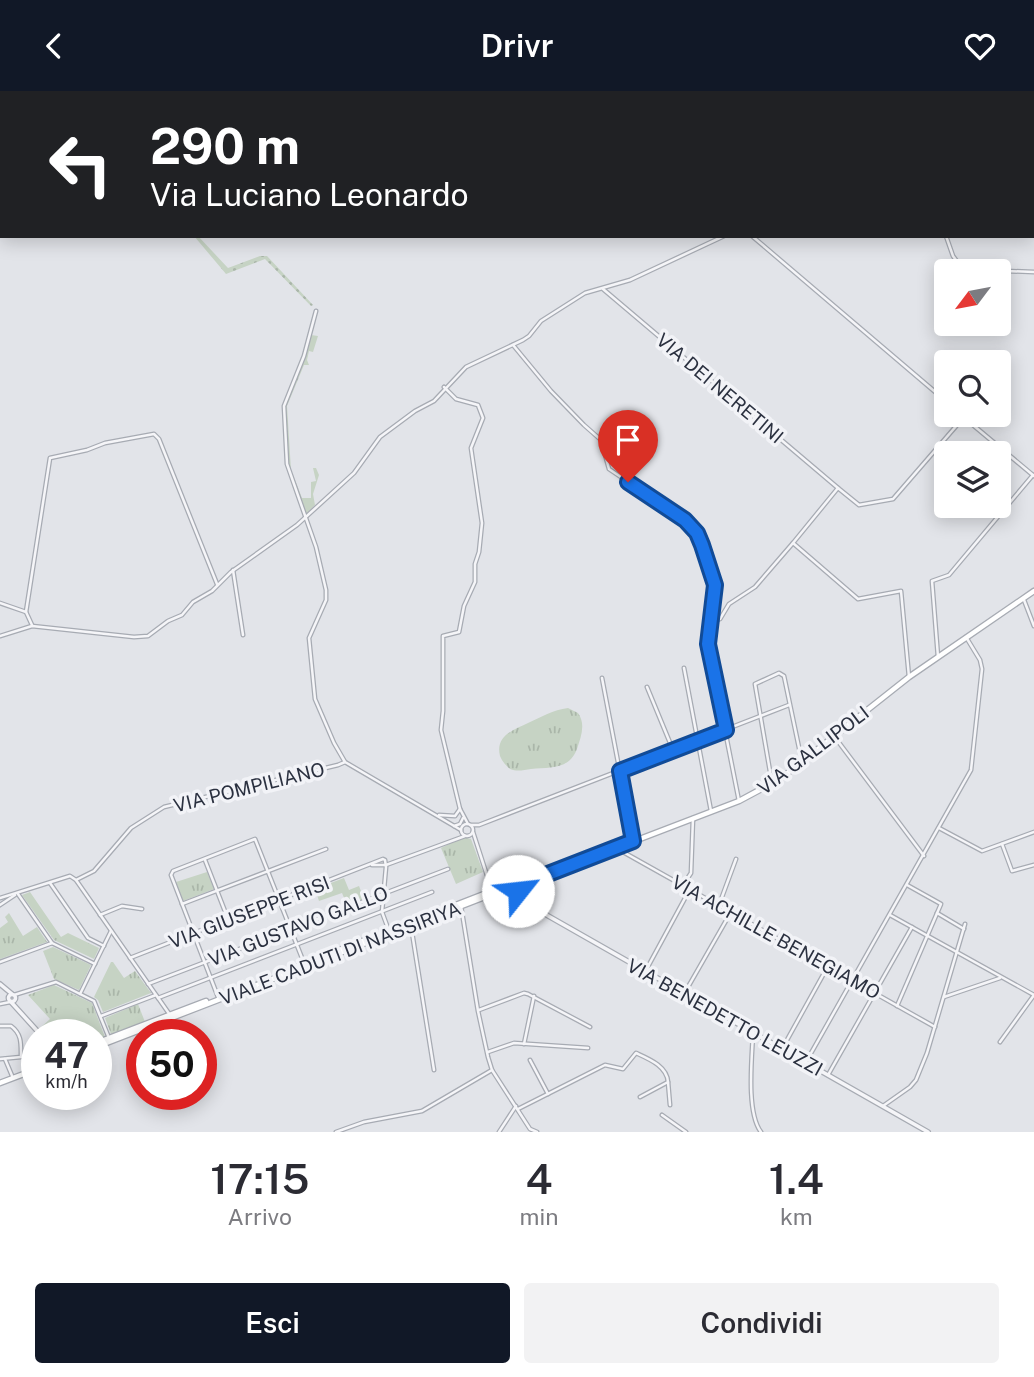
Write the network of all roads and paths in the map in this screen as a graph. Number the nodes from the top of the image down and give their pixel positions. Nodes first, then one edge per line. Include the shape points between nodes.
1 (720, 238) edge
2 (754, 238) edge
3 (947, 238) edge
4 (955, 259) edge
5 (1012, 271) edge
6 (1034, 272) edge
7 (602, 288) junction
8 (316, 311) dead end
9 (513, 345) junction
10 (444, 387) junction
11 (934, 391) edge
12 (953, 427) edge
13 (975, 427) edge
14 (1034, 475) edge
15 (838, 488) junction
16 (305, 517) junction
17 (297, 525) junction
18 (311, 535) junction
19 (793, 543) junction
20 (233, 570) junction
21 (218, 585) junction
22 (1034, 591) edge
23 (1023, 599) junction
24 (0, 603) edge
25 (26, 612) junction
26 (711, 622) junction
27 (32, 626) junction
28 (1034, 626) edge
29 (243, 635) dead end
30 (0, 636) edge
31 (967, 637) junction
32 (938, 657) junction
33 (684, 668) dead end
34 (909, 677) junction
35 (602, 678) dead end
36 (647, 687) dead end
37 (789, 705) junction
38 (760, 716) junction
39 (726, 730) junction
40 (834, 736) junction
41 (697, 741) junction
42 (673, 750) junction
43 (345, 762) junction
44 (802, 762) junction
45 (620, 771) junction
46 (772, 785) junction
47 (739, 801) junction
48 (460, 809) junction
49 (711, 811) junction
50 (436, 815) junction
51 (463, 818) junction
52 (693, 818) junction
53 (482, 824) junction
54 (454, 825) junction
55 (469, 825) junction
56 (939, 828) junction
57 (462, 829) junction
58 (1034, 832) edge
59 (472, 833) junction
60 (465, 836) junction
61 (456, 838) junction
62 (633, 841) junction
63 (1002, 845) junction
64 (615, 848) junction
65 (326, 849) dead end
66 (924, 856) junction
67 (205, 859) junction
68 (736, 859) dead end
69 (386, 865) junction
70 (1034, 865) edge
71 (368, 866) junction
72 (449, 869) dead end
73 (268, 870) junction
74 (76, 880) junction
75 (530, 881) junction
76 (50, 883) junction
77 (514, 884) junction
78 (683, 885) junction
79 (907, 885) junction
80 (504, 886) junction
81 (691, 889) junction
82 (217, 890) junction
83 (492, 891) junction
84 (432, 892) dead end
85 (517, 892) junction
86 (383, 893) junction
87 (18, 894) junction
88 (508, 897) junction
89 (0, 898) edge
90 (279, 900) junction
91 (522, 901) junction
92 (182, 904) junction
93 (0, 905) edge
94 (719, 905) junction
95 (461, 906) junction
96 (142, 909) dead end
97 (382, 912) junction
98 (731, 912) junction
99 (937, 913) junction
100 (100, 915) junction
101 (890, 915) junction
102 (228, 919) junction
103 (965, 924) dead end
104 (411, 926) junction
105 (912, 927) junction
106 (964, 929) junction
107 (291, 930) junction
108 (111, 931) junction
109 (389, 931) junction
110 (194, 933) junction
111 (927, 936) junction
112 (52, 943) junction
113 (297, 945) junction
114 (104, 946) junction
115 (957, 952) junction
116 (130, 957) junction
117 (0, 962) edge
118 (205, 963) junction
119 (95, 964) junction
120 (304, 964) junction
121 (828, 967) junction
122 (645, 972) junction
123 (210, 978) junction
124 (1002, 978) junction
125 (853, 981) junction
126 (148, 984) junction
127 (1, 985) edge
128 (874, 993) junction
129 (80, 994) junction
130 (684, 994) junction
131 (1034, 995) edge
132 (157, 996) junction
133 (534, 996) junction
134 (218, 997) junction
135 (944, 997) junction
136 (11, 999) junction
137 (0, 1004) edge
138 (897, 1006) junction
139 (478, 1011) junction
140 (170, 1015) junction
141 (100, 1016) junction
142 (28, 1019) edge
143 (101, 1019) edge
144 (0, 1026) edge
145 (590, 1027) dead end
146 (935, 1027) junction
147 (752, 1033) junction
148 (112, 1037) edge
149 (112, 1039) edge
150 (1000, 1042) dead end
151 (524, 1044) junction
152 (588, 1048) dead end
153 (782, 1049) junction
154 (487, 1052) junction
155 (0, 1059) edge
156 (5, 1059) junction
157 (530, 1060) dead end
158 (806, 1063) junction
159 (434, 1070) dead end
160 (492, 1070) junction
161 (21, 1075) edge
162 (828, 1075) junction
163 (13, 1078) junction
164 (668, 1082) junction
165 (0, 1083) edge
166 (548, 1094) junction
167 (640, 1097) dead end
168 (670, 1105) dead end
169 (883, 1106) junction
170 (517, 1108) junction
171 (662, 1115) dead end
172 (336, 1132) edge
173 (499, 1132) edge
174 (537, 1132) edge
175 (686, 1132) edge
176 (761, 1132) edge
177 (928, 1132) edge

1 - 7 street via 630,280
2 - 11 street
3 - 4 street
5 - 6 street
7 - 9 street via 562,307
7 - 15 street, VIA DEI NERETINI
8 - 16 street via 284,405 288,470
9 - 10 street via 466,367
9 - 26 street via 601,440 609,469 670,509 697,533 715,585
10 - 16 street via 433,401 380,437 354,473
10 - 48 street via 456,399 478,405 483,418 471,448 482,523 475,582 459,632 443,636 441,730
12 - 15 street, VIA DEI NERETINI via 893,499 859,505
13 - 14 street
14 - 32 street via 949,575 932,581
15 - 19 street
16 - 17 street
16 - 18 street
17 - 18 street
17 - 20 street
18 - 43 street via 326,595 309,638 315,699
19 - 26 street via 755,587
19 - 34 street via 858,599 901,591
20 - 21 street
20 - 29 street
21 - 25 street via 154,434 50,458
21 - 27 street via 146,637
22 - 23 main road, VIA GALLIPOLI
23 - 28 street
23 - 31 main road, VIA GALLIPOLI
24 - 25 street
25 - 27 street
26 - 39 street via 708,644
27 - 30 street
31 - 32 main road, VIA GALLIPOLI
31 - 56 street via 982,669 971,770
32 - 34 main road, VIA GALLIPOLI
33 - 41 street
34 - 40 main road, VIA GALLIPOLI
35 - 45 street
36 - 42 street
37 - 38 street
37 - 38 street via 782,674 755,684
37 - 44 street
38 - 39 street
38 - 46 street
39 - 41 street
39 - 47 street
40 - 44 main road, VIA GALLIPOLI
40 - 66 street
41 - 42 street
41 - 49 street
42 - 45 street
43 - 50 street
43 - 74 street, VIA POMPILIANO via 164,807 131,828 94,871
44 - 46 main road, VIA GALLIPOLI
45 - 53 street
45 - 62 street
46 - 47 main road, VIA GALLIPOLI
47 - 49 main road, VIA GALLIPOLI
48 - 50 street via 454,816
48 - 51 street
49 - 52 main road, VIA GALLIPOLI
50 - 54 street
51 - 54 street
51 - 55 street
52 - 62 main road, VIA GALLIPOLI
52 - 78 street via 691,873
53 - 55 street
53 - 59 street
54 - 57 street
55 - 57 street
55 - 59 street
56 - 63 street via 982,851
56 - 66 street
57 - 60 street
57 - 61 street
58 - 63 street
59 - 60 street, VIA GIUSEPPE RISI
59 - 83 street
60 - 61 street, VIA GIUSEPPE RISI
61 - 69 street, VIA GIUSEPPE RISI
62 - 64 main road, VIA GALLIPOLI
63 - 70 street via 1012,871
64 - 75 main road, VIA GALLIPOLI
64 - 78 street, VIA ACHILLE BENEGIAMO
65 - 73 street
66 - 79 street
67 - 73 street via 256,839
67 - 82 street
67 - 92 street via 173,871
68 - 94 street
69 - 71 street, VIA GIUSEPPE RISI
69 - 71 street, VIA GIUSEPPE RISI via 385,860
69 - 86 street
71 - 90 street, VIA GIUSEPPE RISI
72 - 86 street, VIA GUSTAVO GALLO
73 - 82 street
73 - 90 street
74 - 76 street via 70,876
74 - 100 street
75 - 77 main road, VIA GALLIPOLI
75 - 85 main road, VIA GALLIPOLI
76 - 87 street
76 - 114 street via 88,938
77 - 80 main road, VIA GALLIPOLI
77 - 85 main road
78 - 81 street, VIA ACHILLE BENEGIAMO
79 - 99 street via 941,904
79 - 101 street
80 - 83 main road, VIALE CADUTI DI NASSIRIYA
80 - 88 main road
81 - 94 street, VIA ACHILLE BENEGIAMO
81 - 122 street
82 - 92 street
82 - 102 street
83 - 109 main road, VIALE CADUTI DI NASSIRIYA
84 - 97 street
85 - 88 main road, VIA GALLIPOLI
85 - 91 street, VIA BENEDETTO LEUZZI
86 - 97 street
86 - 107 street, VIA GUSTAVO GALLO
87 - 89 street
87 - 93 street
87 - 112 street
88 - 91 street, VIA BENEDETTO LEUZZI
88 - 95 main road, VIALE CADUTI DI NASSIRIYA via 498,893
90 - 102 street, VIA GIUSEPPE RISI
90 - 107 street
91 - 122 street, VIA BENEDETTO LEUZZI
92 - 110 street
94 - 98 street, VIA ACHILLE BENEGIAMO
95 - 104 main road, VIALE CADUTI DI NASSIRIYA
95 - 139 street
96 - 100 street via 122,906
97 - 109 street
97 - 113 street
98 - 121 street, VIA ACHILLE BENEGIAMO
98 - 130 street
99 - 106 street
99 - 111 street
100 - 108 street
101 - 105 street
101 - 125 street
102 - 110 street, VIA GIUSEPPE RISI
103 - 106 street
104 - 149 main road, VIALE CADUTI DI NASSIRIYA
104 - 159 street
105 - 111 street
105 - 128 street
106 - 115 street
107 - 113 street
107 - 118 street, VIA GUSTAVO GALLO
108 - 114 street
108 - 116 street
109 - 120 main road, VIALE CADUTI DI NASSIRIYA
110 - 116 street, VIA GIUSEPPE RISI
110 - 118 street
111 - 115 street
111 - 138 street
112 - 117 street
112 - 119 street
113 - 120 street
113 - 123 street
114 - 119 street
115 - 124 street
115 - 135 street
116 - 126 street
118 - 123 street
118 - 126 street, VIA GUSTAVO GALLO
119 - 129 street
120 - 134 main road, VIALE CADUTI DI NASSIRIYA
121 - 125 street, VIA ACHILLE BENEGIAMO
121 - 153 street
122 - 130 street, VIA BENEDETTO LEUZZI
123 - 132 street
123 - 134 street
124 - 131 street
124 - 135 street
125 - 128 street, VIA ACHILLE BENEGIAMO
125 - 158 street
126 - 132 street
127 - 136 street
128 - 138 street, VIA ACHILLE BENEGIAMO
128 - 162 street
129 - 136 street via 55,982
129 - 141 street via 94,1001
130 - 147 street, VIA BENEDETTO LEUZZI
131 - 150 street
132 - 140 street
132 - 141 street
133 - 139 street via 524,993
133 - 145 street
133 - 151 street
134 - 140 main road, VIALE CADUTI DI NASSIRIYA
135 - 146 street
136 - 137 street
136 - 142 street
138 - 146 street, VIA ACHILLE BENEGIAMO
139 - 154 street
140 - 148 main road, VIALE CADUTI DI NASSIRIYA
141 - 143 street
144 - 156 street via 11,1026 20,1039 21,1057
146 - 169 street via 913,1085
147 - 153 street, VIA BENEDETTO LEUZZI
147 - 176 street via 753,1117
151 - 152 street
151 - 154 street
153 - 158 street, VIA BENEDETTO LEUZZI
154 - 160 street
155 - 156 street
156 - 163 street
157 - 166 street
158 - 162 street, VIA BENEDETTO LEUZZI
160 - 170 street
160 - 172 street via 422,1111
161 - 163 main road
162 - 169 street, VIA BENEDETTO LEUZZI
163 - 165 main road
164 - 166 street via 664,1070 636,1053 623,1069 605,1065
164 - 167 street
164 - 168 street
166 - 170 street
169 - 177 street, VIA BENEDETTO LEUZZI
170 - 173 street
170 - 174 street
171 - 175 street

